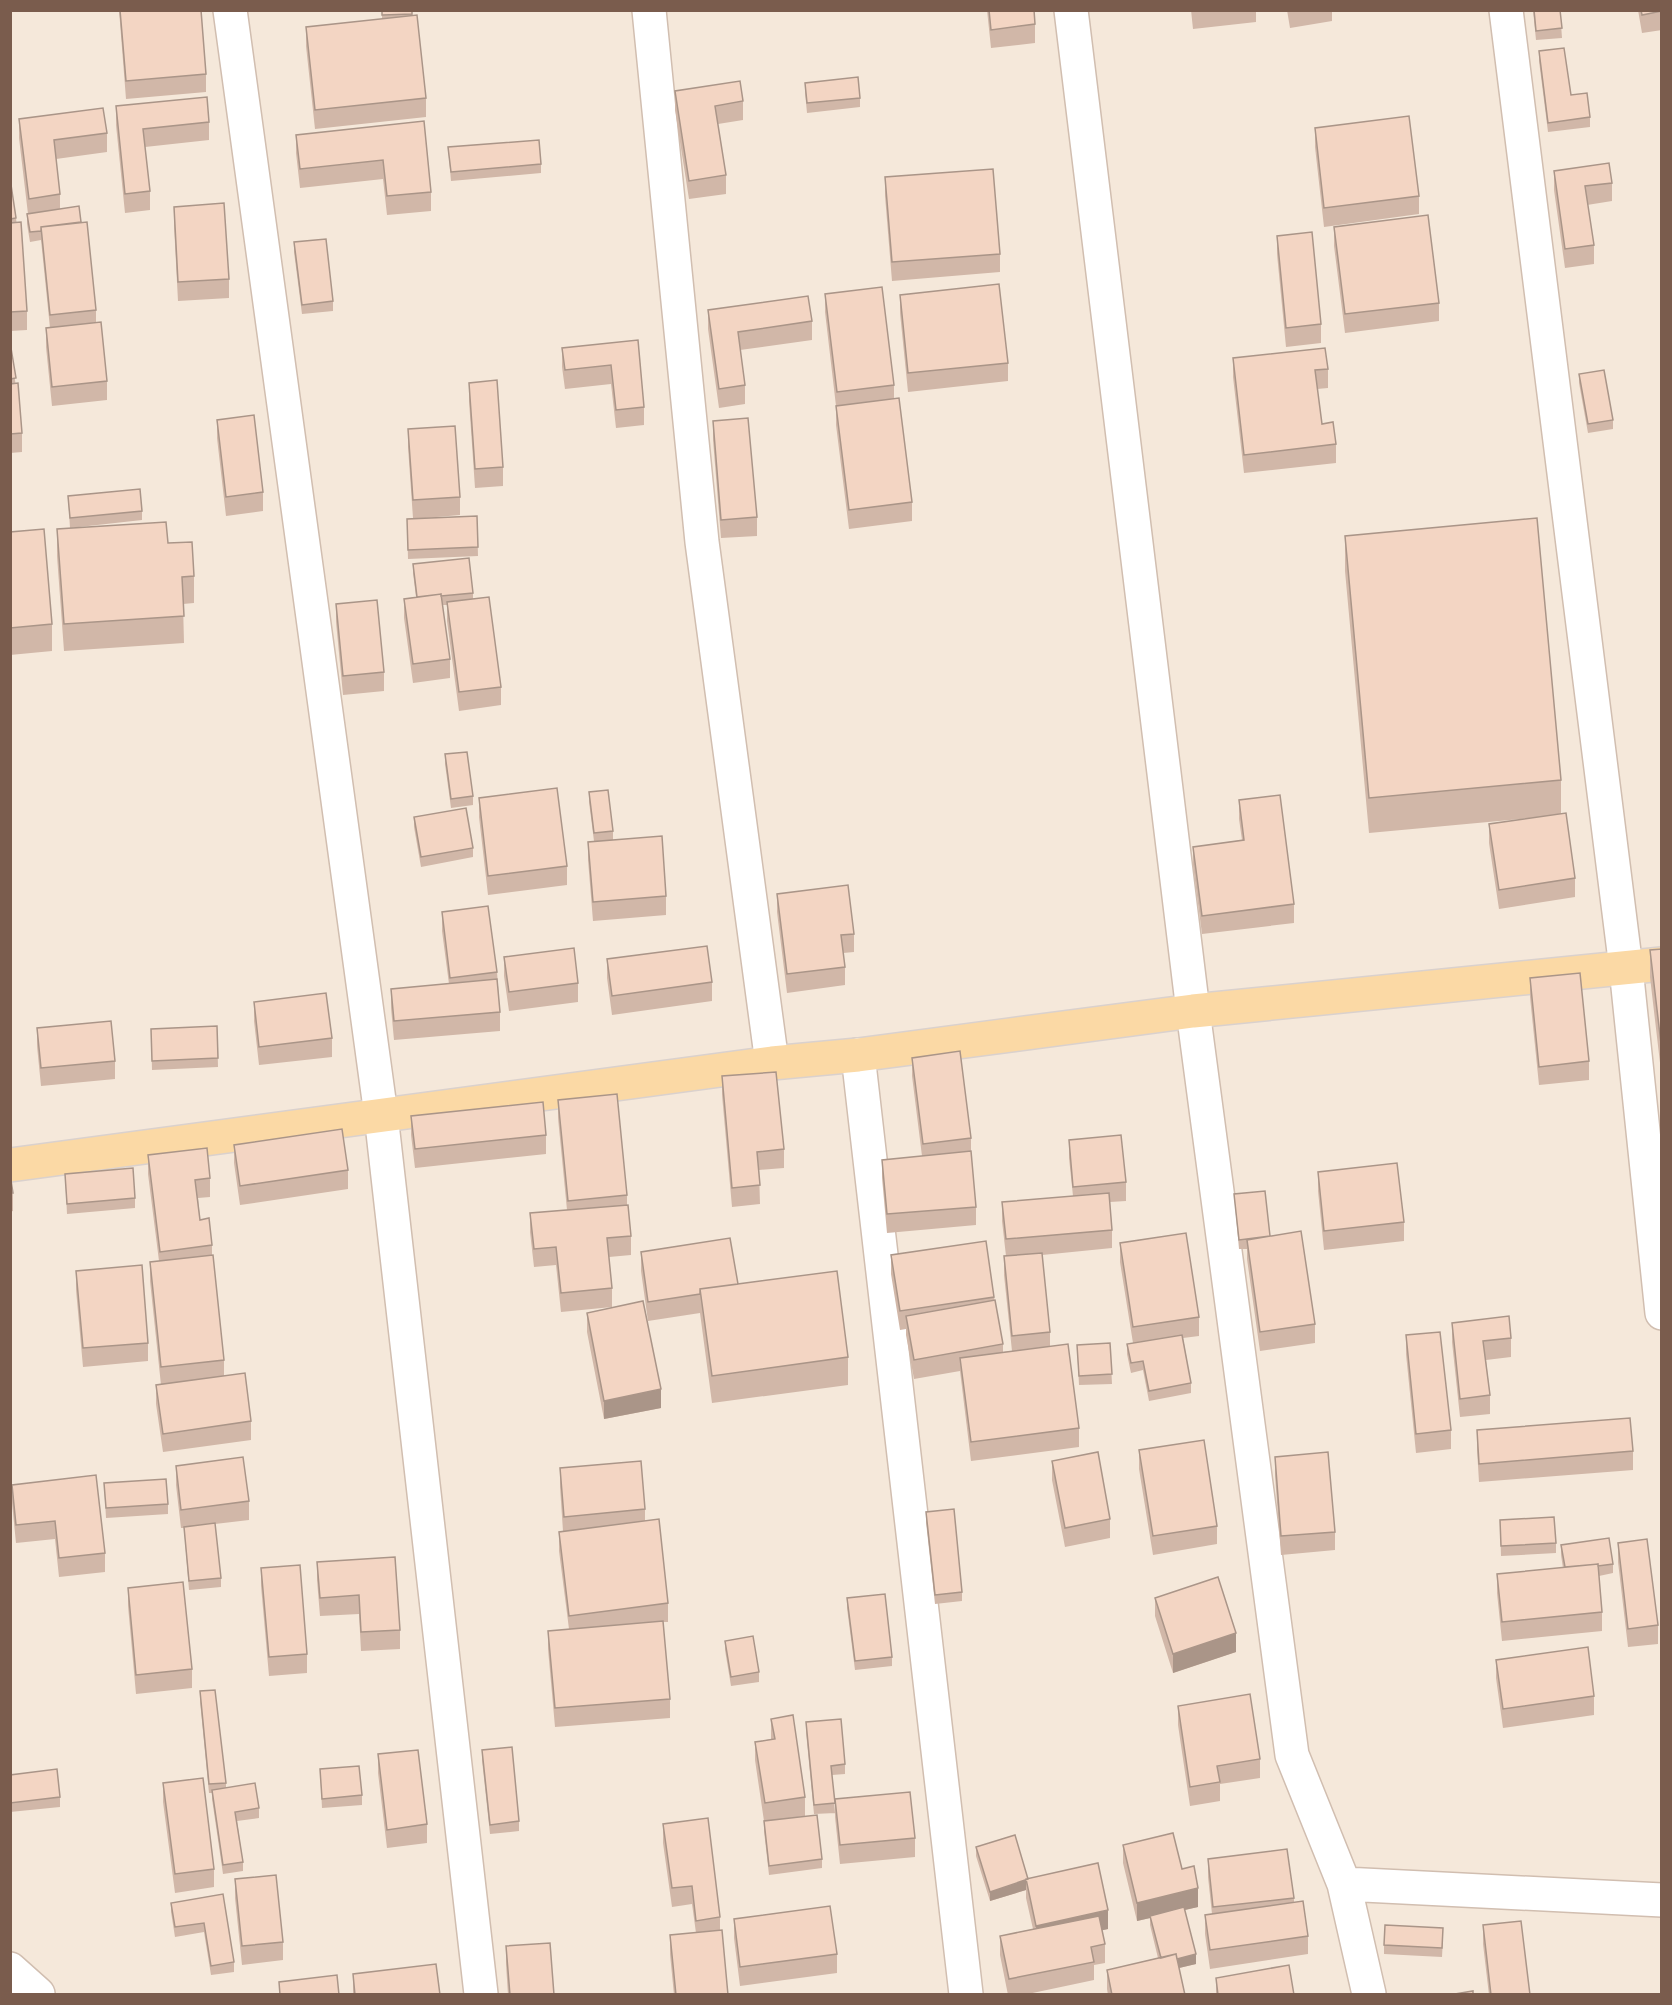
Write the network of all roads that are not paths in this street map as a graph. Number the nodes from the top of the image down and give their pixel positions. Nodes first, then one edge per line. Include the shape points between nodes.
1 (230, 10) edge
2 (649, 10) edge
3 (1071, 10) edge
4 (1506, 10) edge
5 (1662, 963) edge
6 (1626, 968) junction
7 (1193, 1011) junction
8 (858, 1056) junction
9 (772, 1063) junction
10 (381, 1116) junction
11 (10, 1165) edge
12 (1662, 1313) edge
13 (1344, 1884) junction
14 (1662, 1900) edge
15 (10, 1969) edge
16 (38, 1995) edge
17 (481, 1995) edge
18 (966, 1995) edge
19 (1369, 1995) edge

1 - 10 street
2 - 9 street via 702,542
3 - 7 street
4 - 6 street
5 - 6 main road
6 - 7 main road
6 - 12 street
7 - 8 main road
7 - 13 street via 1292,1755
8 - 9 main road
8 - 18 street
9 - 10 main road
10 - 11 main road
10 - 17 street
13 - 14 street
13 - 19 street
15 - 16 street

